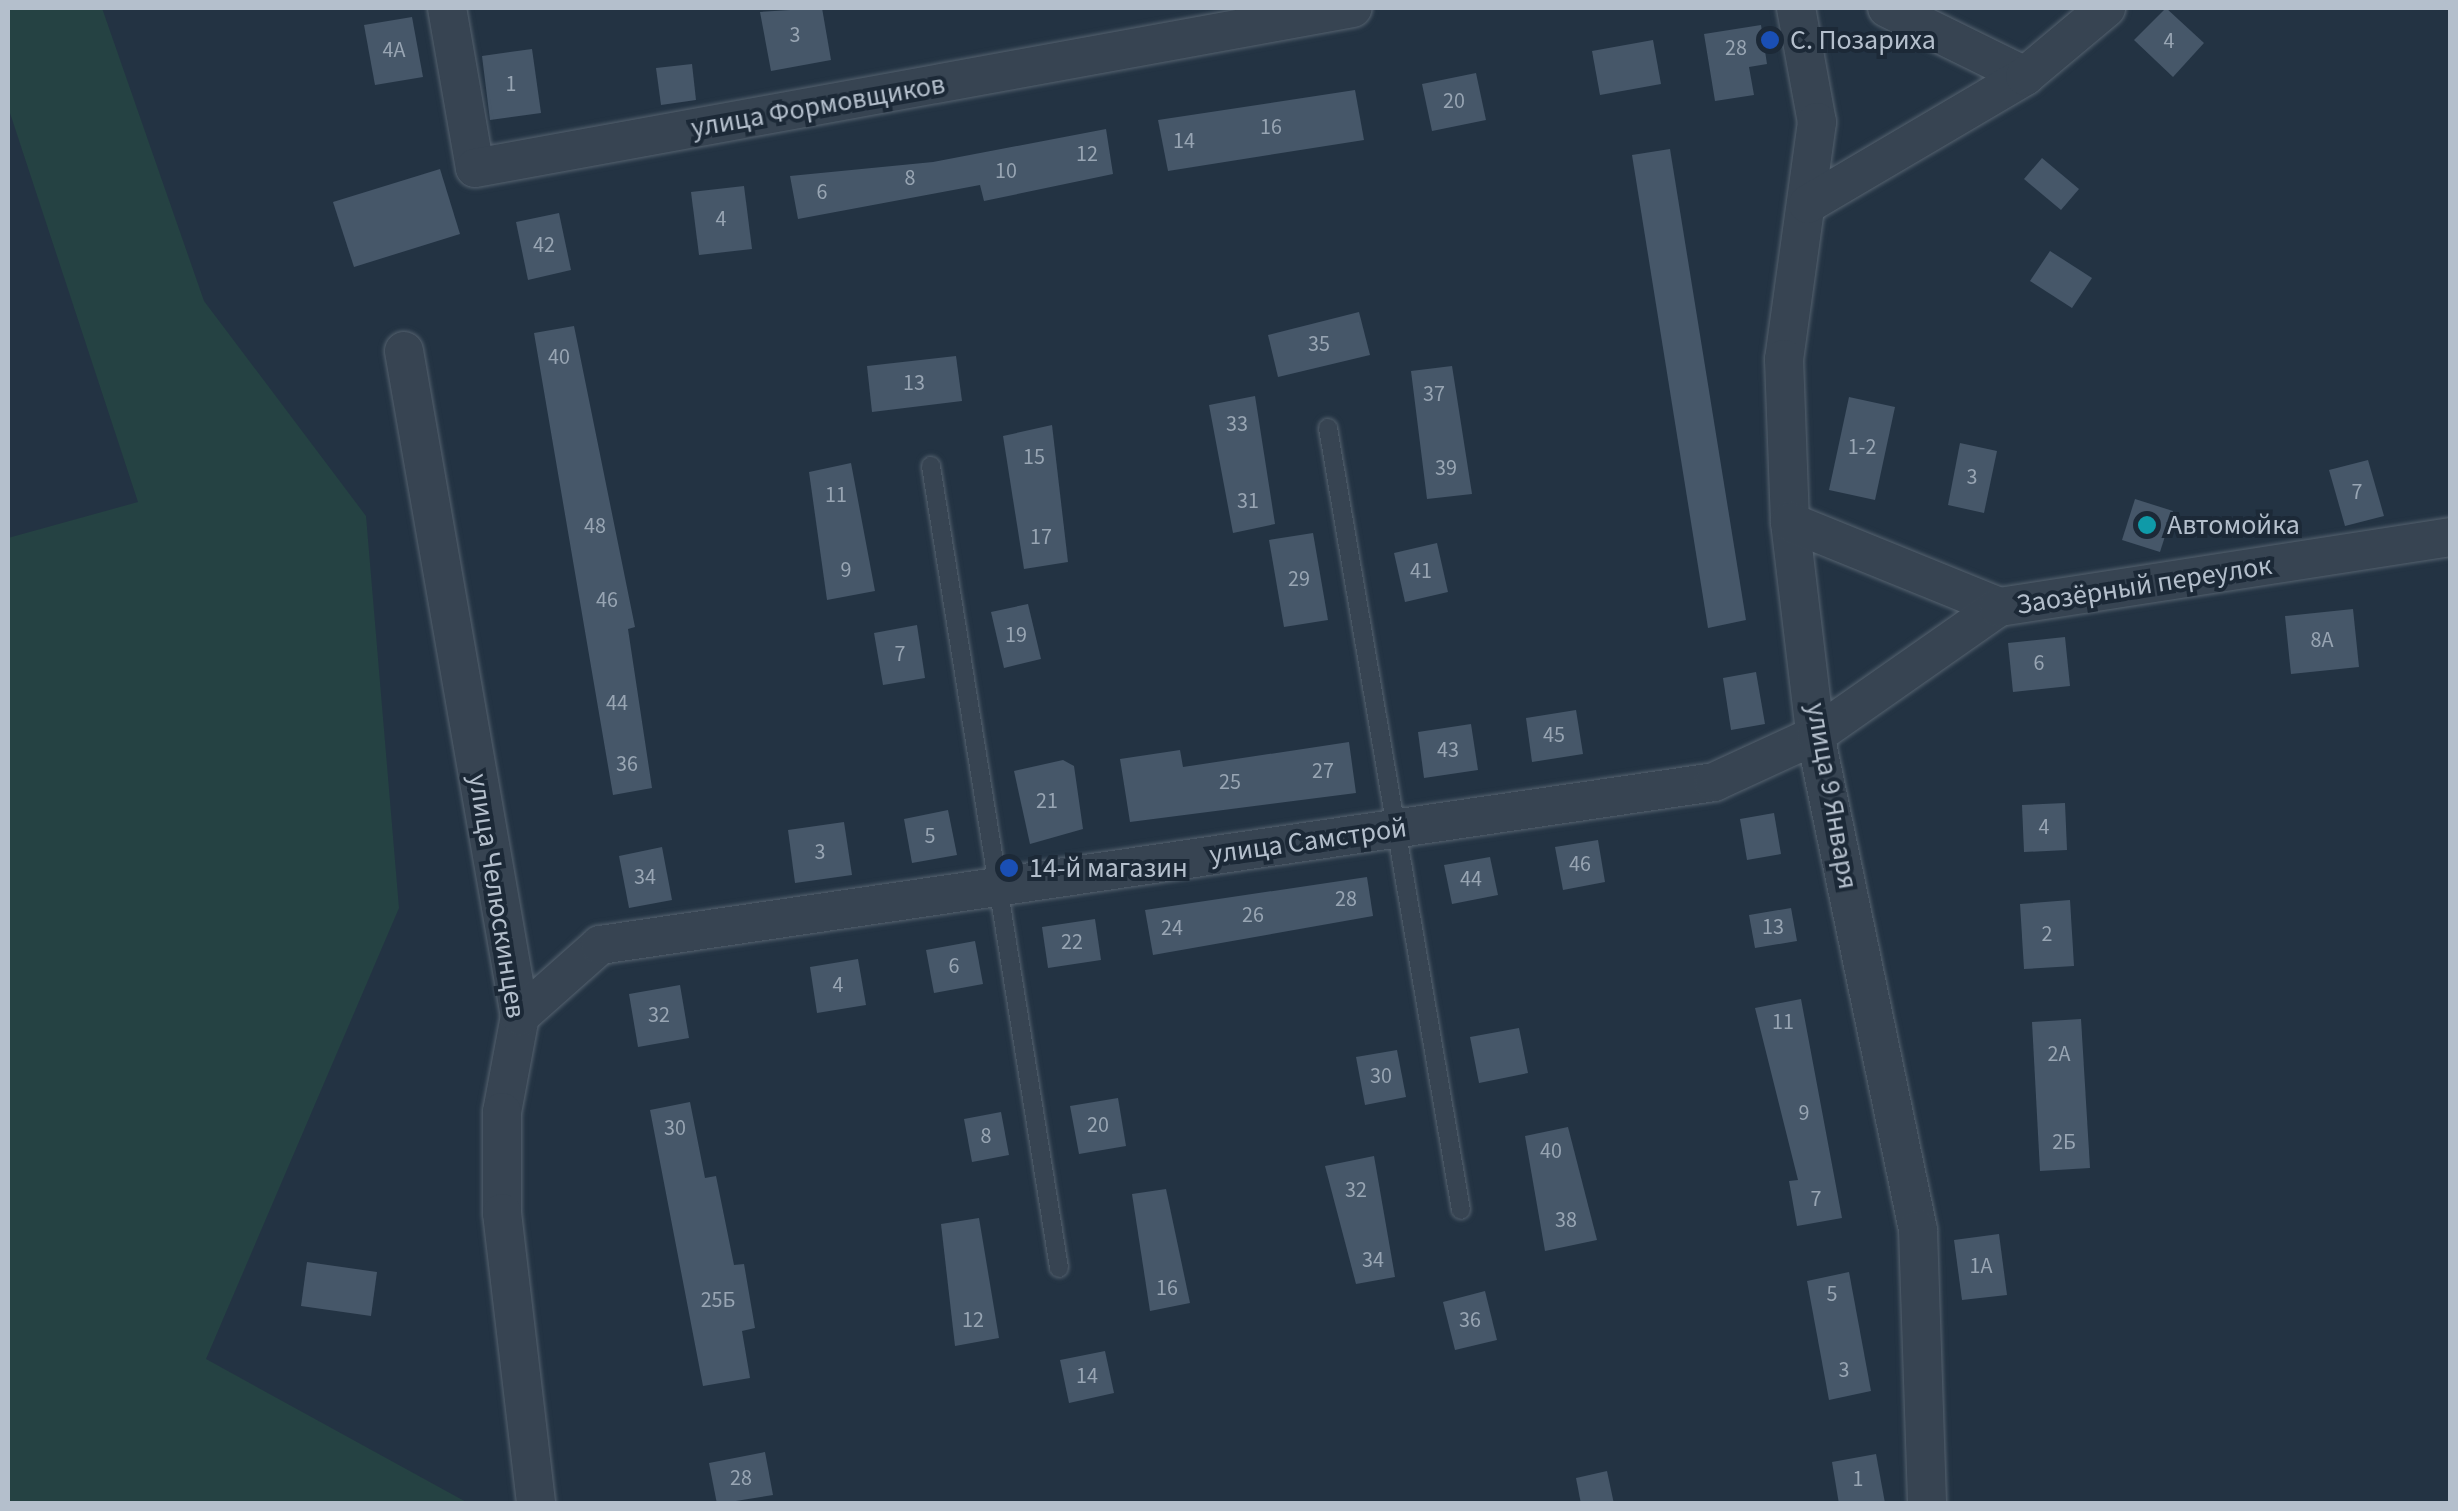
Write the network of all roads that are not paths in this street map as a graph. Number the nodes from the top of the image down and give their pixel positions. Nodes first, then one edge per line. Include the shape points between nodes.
1 (448, 8) edge
2 (1353, 8) edge
3 (1796, 8) edge
4 (1887, 8) edge
5 (2106, 8) edge
6 (2025, 76) junction
7 (1808, 204) junction
8 (404, 351) dead end
9 (1328, 428) dead end
10 (930, 466) dead end
11 (1790, 522) junction
12 (2450, 537) edge
13 (1999, 608) junction
14 (1816, 735) junction
15 (1399, 828) junction
16 (998, 884) junction
17 (520, 1016) junction
18 (1461, 1210) dead end
19 (1059, 1268) dead end
20 (1927, 1497) edge
21 (536, 1504) edge

1 - 2 street, улица Формовщиков via 475,168
3 - 7 street, улица 9 Января via 1814,99
4 - 6 street
5 - 6 street
6 - 7 street
7 - 11 street, улица 9 Января via 1784,359
8 - 17 street, улица Челюскинцев
9 - 15 lane
10 - 16 lane
11 - 13 street
11 - 14 street, улица 9 Января
12 - 13 street, Заозёрный переулок
13 - 14 street, Заозёрный переулок
14 - 15 street, улица Самстрой via 1714,782
14 - 20 street, улица 9 Января via 1918,1230
15 - 16 street, улица Самстрой
15 - 18 lane
16 - 17 street, улица Самстрой via 600,945
16 - 19 lane
17 - 21 street, улица Челюскинцев via 502,1112 502,1213

